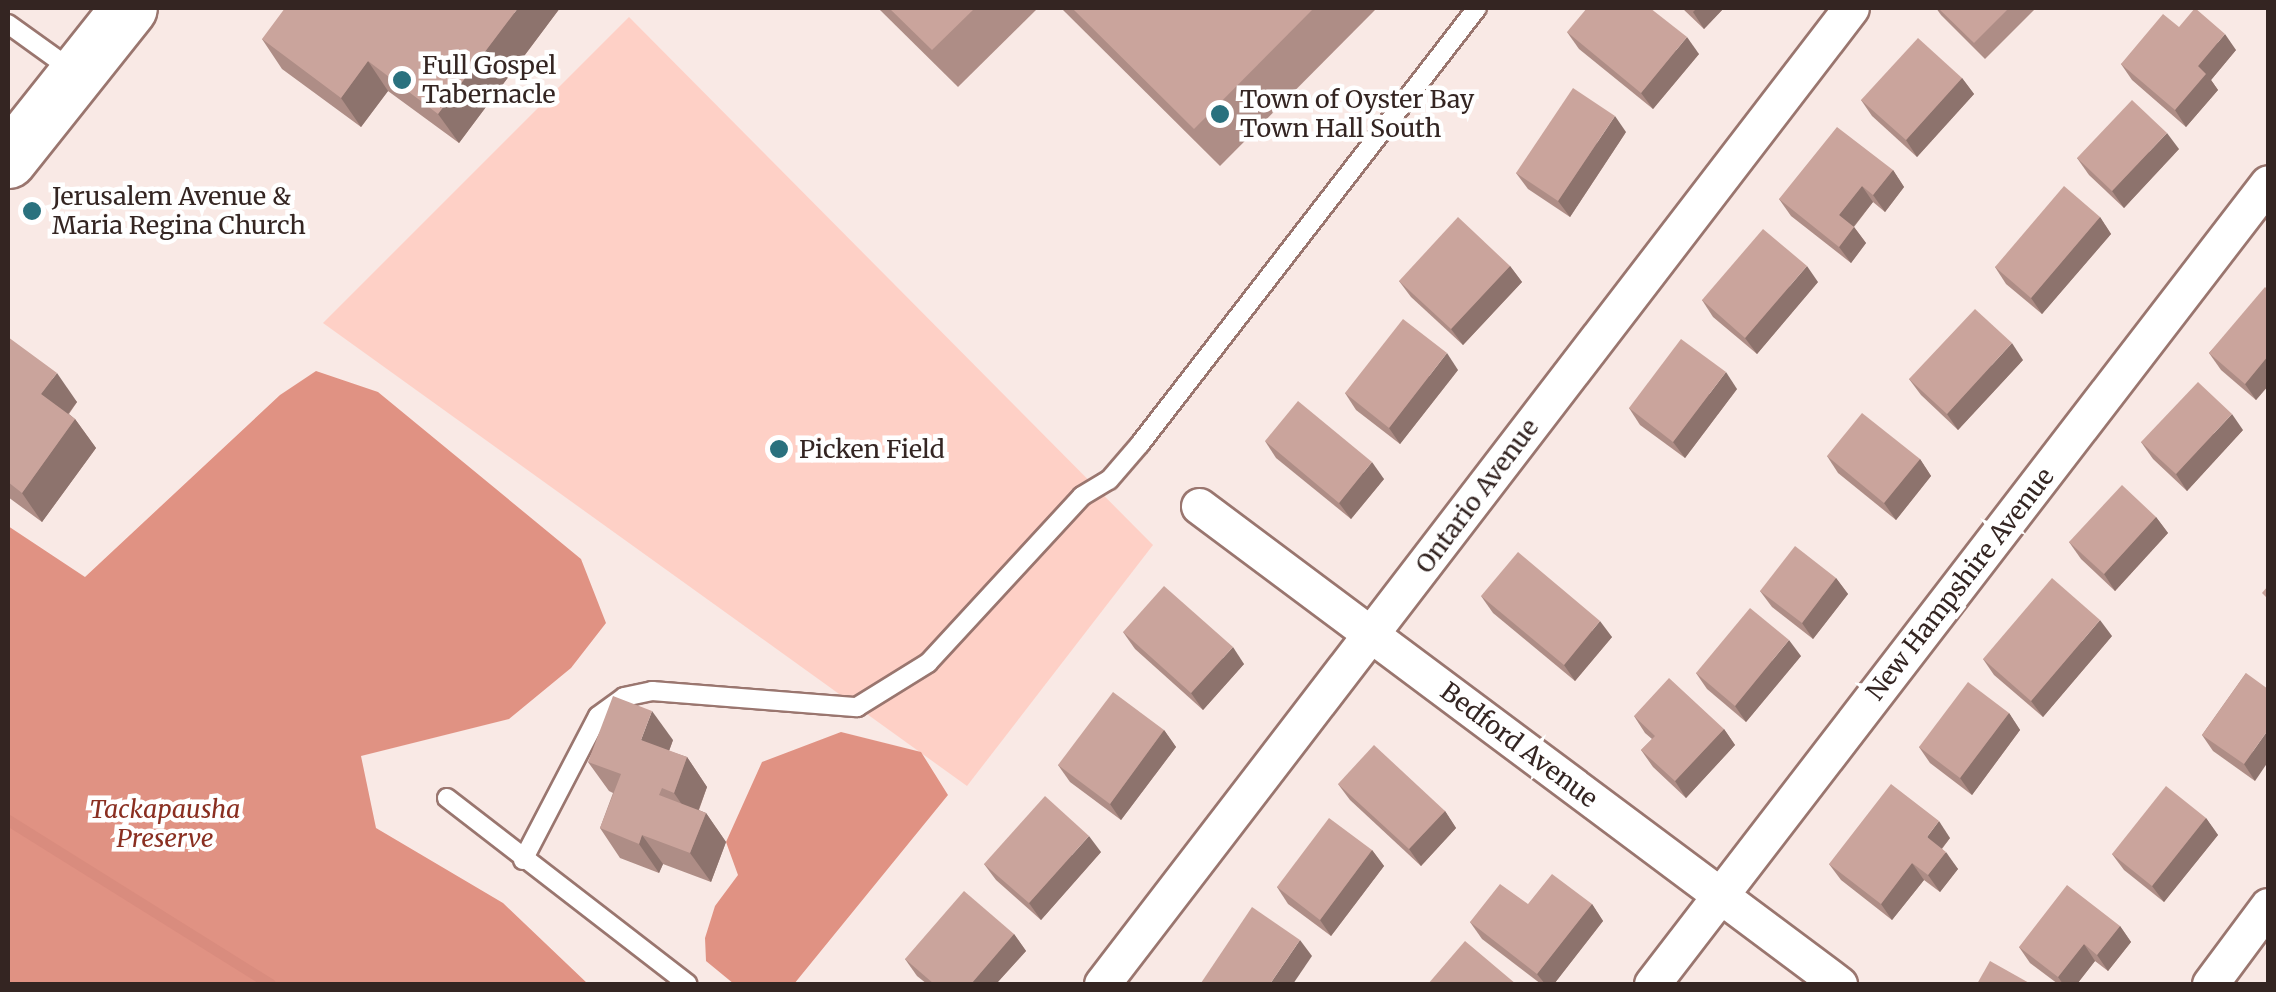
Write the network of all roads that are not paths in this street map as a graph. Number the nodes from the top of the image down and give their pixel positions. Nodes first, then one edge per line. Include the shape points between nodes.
1 (129, 8) edge
2 (1477, 8) edge
3 (1851, 8) edge
4 (8, 24) edge
5 (76, 74) junction
6 (8, 160) edge
7 (2268, 183) edge
8 (1199, 506) dead end
9 (1371, 634) junction
10 (446, 798) dead end
11 (523, 860) junction
12 (1720, 896) junction
13 (2268, 906) edge
14 (688, 984) edge
15 (1102, 984) edge
16 (1652, 984) edge
17 (1839, 984) edge
18 (2210, 984) edge

1 - 5 main road
2 - 11 lane via 1140,444 1109,480 1082,496 928,663 858,707 652,691 624,697 598,716
3 - 9 street, Ontario Avenue
4 - 5 lane
5 - 6 main road
7 - 12 street, New Hampshire Avenue
8 - 9 street, Bedford Avenue
9 - 12 street, Bedford Avenue
9 - 15 street, Ontario Avenue
10 - 11 lane
11 - 14 lane
12 - 16 street, New Hampshire Avenue
12 - 17 street, Bedford Avenue
13 - 18 street

